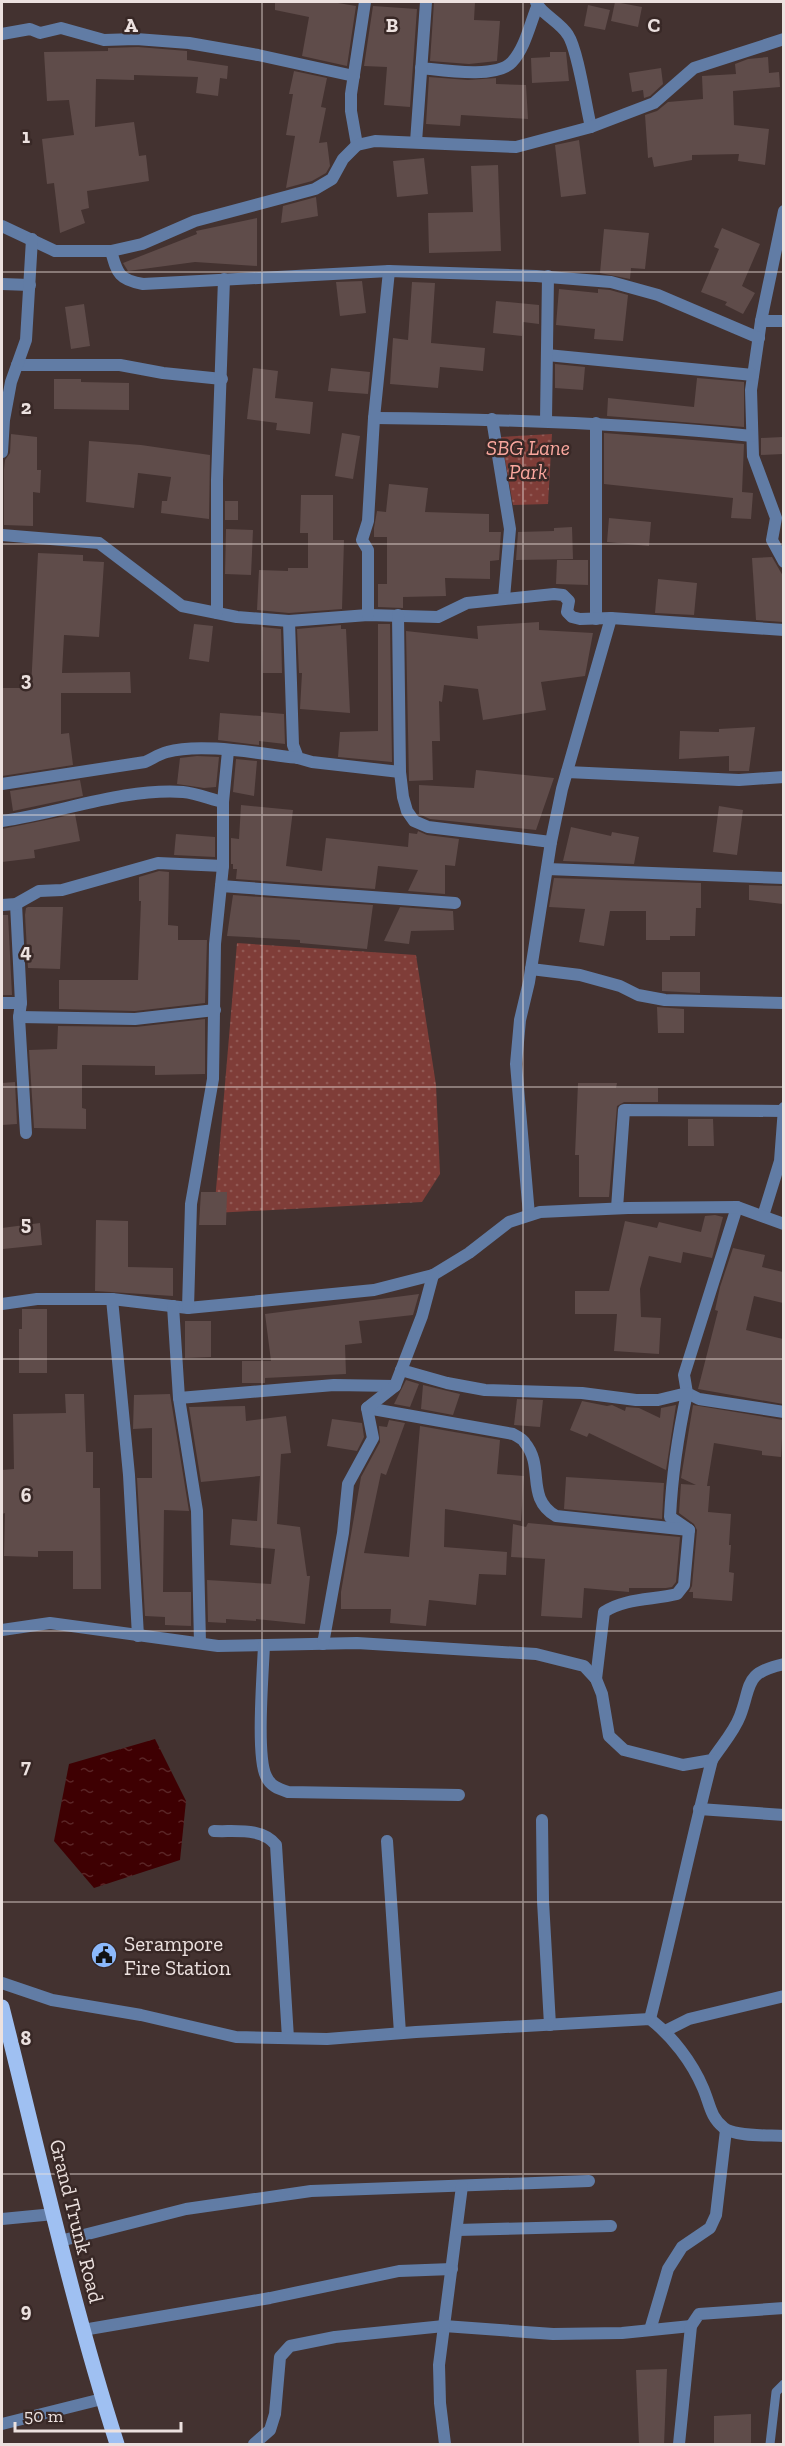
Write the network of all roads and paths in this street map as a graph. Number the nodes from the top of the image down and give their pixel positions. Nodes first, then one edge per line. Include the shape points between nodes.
1 (365, 2) edge
2 (426, 2) edge
3 (537, 4) edge
4 (2, 34) edge
5 (783, 39) edge
6 (421, 68) junction
7 (354, 76) junction
8 (591, 127) junction
9 (416, 142) junction
10 (357, 145) junction
11 (783, 211) edge
12 (2, 226) edge
13 (32, 239) junction
14 (780, 249) edge
15 (111, 250) junction
16 (389, 271) junction
17 (548, 276) junction
18 (224, 279) junction
19 (2, 284) edge
20 (30, 285) junction
21 (761, 321) junction
22 (783, 321) edge
23 (759, 338) junction
24 (547, 355) junction
25 (17, 365) junction
26 (753, 375) junction
27 (222, 379) junction
28 (374, 418) junction
29 (492, 419) junction
30 (546, 420) junction
31 (596, 423) junction
32 (752, 436) junction
33 (2, 452) edge
34 (780, 518) edge
35 (2, 535) edge
36 (783, 562) edge
37 (504, 598) junction
38 (217, 613) junction
39 (368, 615) junction
40 (398, 615) junction
41 (611, 618) junction
42 (596, 619) junction
43 (289, 621) junction
44 (783, 630) edge
45 (228, 751) junction
46 (298, 758) junction
47 (400, 772) junction
48 (567, 772) junction
49 (783, 777) edge
50 (2, 784) edge
51 (223, 802) junction
52 (2, 821) edge
53 (551, 842) junction
54 (223, 866) junction
55 (547, 869) junction
56 (783, 878) edge
57 (221, 886) junction
58 (455, 903) dead end
59 (16, 904) junction
60 (2, 905) edge
61 (531, 969) junction
62 (2, 1003) edge
63 (21, 1003) junction
64 (783, 1003) edge
65 (215, 1010) junction
66 (19, 1017) junction
67 (783, 1110) edge
68 (26, 1133) dead end
69 (737, 1207) junction
70 (617, 1208) junction
71 (530, 1215) junction
72 (763, 1216) junction
73 (783, 1224) edge
74 (433, 1275) junction
75 (112, 1299) junction
76 (2, 1304) edge
77 (173, 1306) junction
78 (188, 1308) junction
79 (401, 1370) junction
80 (395, 1386) junction
81 (687, 1393) junction
82 (179, 1398) junction
83 (368, 1408) junction
84 (783, 1412) edge
85 (689, 1530) junction
86 (2, 1630) edge
87 (138, 1636) junction
88 (200, 1643) junction
89 (323, 1644) junction
90 (264, 1645) junction
91 (783, 1664) edge
92 (596, 1680) junction
93 (712, 1760) junction
94 (459, 1795) dead end
95 (699, 1809) junction
96 (783, 1815) edge
97 (542, 1820) dead end
98 (214, 1831) dead end
99 (387, 1841) dead end
100 (2, 1983) edge
101 (783, 1996) edge
102 (2, 2007) edge
103 (650, 2019) junction
104 (550, 2025) junction
105 (665, 2031) junction
106 (400, 2033) junction
107 (288, 2038) junction
108 (726, 2130) junction
109 (783, 2136) edge
110 (589, 2181) dead end
111 (462, 2186) junction
112 (54, 2214) junction
113 (2, 2220) edge
114 (611, 2226) dead end
115 (457, 2230) junction
116 (60, 2241) junction
117 (452, 2269) junction
118 (783, 2308) edge
119 (444, 2326) junction
120 (691, 2326) junction
121 (83, 2330) junction
122 (650, 2330) junction
123 (783, 2384) edge
124 (102, 2399) junction
125 (2, 2424) edge
126 (117, 2445) edge
127 (254, 2445) edge
128 (446, 2445) edge
129 (679, 2445) edge
130 (771, 2445) edge

1 - 7 street
2 - 6 street
3 - 6 street via 519,50 504,68 474,72
3 - 8 street via 570,37
4 - 7 street via 61,28 104,40 189,43
5 - 8 street via 694,68 654,103
6 - 9 street
7 - 10 street via 351,111
8 - 9 street via 516,147
9 - 10 street via 375,141
10 - 15 street via 332,179 315,189 195,221 142,244
11 - 14 street
12 - 13 street
13 - 15 street via 55,251
13 - 20 street
14 - 21 street
15 - 18 street via 117,272 128,282
16 - 17 street
16 - 18 street
16 - 28 street
17 - 23 street via 611,282 658,295
17 - 24 street
18 - 27 street
19 - 20 street
20 - 25 street via 26,340
21 - 22 street
21 - 23 street
23 - 26 street
24 - 26 street
24 - 30 street
25 - 27 street via 120,365 163,374
25 - 33 street via 4,420
26 - 32 street
27 - 38 street
28 - 29 street
28 - 39 street via 368,521 362,540 368,550
29 - 30 street
29 - 37 street via 510,529
30 - 31 street
31 - 32 street
31 - 42 street
32 - 34 street via 753,456
34 - 36 street via 772,540
35 - 38 street via 99,543 182,606
37 - 40 street via 467,603 438,617
37 - 42 street via 563,595 572,617
38 - 43 street
39 - 40 street
39 - 43 street
40 - 47 street
41 - 42 street
41 - 44 street
41 - 48 street
43 - 46 street via 293,745
45 - 46 street
45 - 50 street via 179,749 145,762
45 - 51 street
46 - 47 street
47 - 53 street via 407,811 414,821 428,827
48 - 49 street via 740,780
48 - 53 street
51 - 52 street via 184,792 156,793
51 - 54 street
53 - 55 street
54 - 57 street
54 - 59 street via 158,863 62,890 39,891
55 - 56 street
55 - 61 street
57 - 58 street
57 - 65 street via 215,944
59 - 60 street
59 - 63 street
61 - 64 street via 580,975 665,1000
61 - 71 street via 516,1064
62 - 63 street
63 - 66 street
65 - 66 street via 135,1019
65 - 78 street via 213,1079 191,1204
66 - 68 street
67 - 70 street via 624,1110
67 - 72 street via 780,1161
69 - 70 street
69 - 72 street
69 - 81 street via 684,1375
70 - 71 street
71 - 74 street via 509,1222
72 - 73 street
74 - 78 street via 374,1290
74 - 79 street
75 - 76 street via 37,1299
75 - 77 street
75 - 87 street via 129,1475
77 - 78 street
77 - 82 street
79 - 80 street
79 - 81 street via 485,1390 636,1400
80 - 82 street via 334,1385
80 - 83 street
81 - 84 street via 699,1399
81 - 85 street via 672,1478 670,1517
82 - 88 street via 197,1511
83 - 85 street via 513,1434 525,1442 534,1461 538,1495 545,1510 556,1516
83 - 89 street via 373,1438 348,1484
85 - 92 street via 684,1585 677,1594 636,1600 604,1612
86 - 87 street via 50,1623
87 - 88 street
88 - 90 street
89 - 90 street
89 - 92 street via 536,1654 584,1666
90 - 94 street via 262,1754 266,1776 274,1787 288,1792
91 - 93 street via 767,1668 749,1681 740,1718
92 - 93 street via 609,1737 624,1750 683,1764
93 - 95 street
95 - 96 street
95 - 103 street
97 - 104 street
98 - 107 street via 268,1835 276,1845
99 - 106 street
100 - 107 street via 52,2000 141,2014 236,2037
101 - 105 street via 689,2019
102 - 112 main road, Grand Trunk Road
103 - 104 street
103 - 105 street
104 - 106 street
105 - 108 street via 703,2088 710,2114
106 - 107 street
108 - 109 street
108 - 122 street via 716,2215 710,2228 682,2247 668,2269
110 - 111 street
111 - 115 street
111 - 116 street via 311,2190 186,2209
112 - 113 street
112 - 116 main road, Grand Trunk Road
114 - 115 street
115 - 117 street
116 - 121 main road, Grand Trunk Road
117 - 119 street
117 - 121 street via 399,2271
118 - 120 street via 699,2314
119 - 122 street via 553,2334
119 - 127 street via 335,2337 290,2346 280,2358 270,2430
119 - 128 street via 439,2365
120 - 122 street
120 - 129 street
121 - 124 main road, Grand Trunk Road
123 - 130 lane via 776,2392
124 - 125 street
124 - 126 main road, Grand Trunk Road

